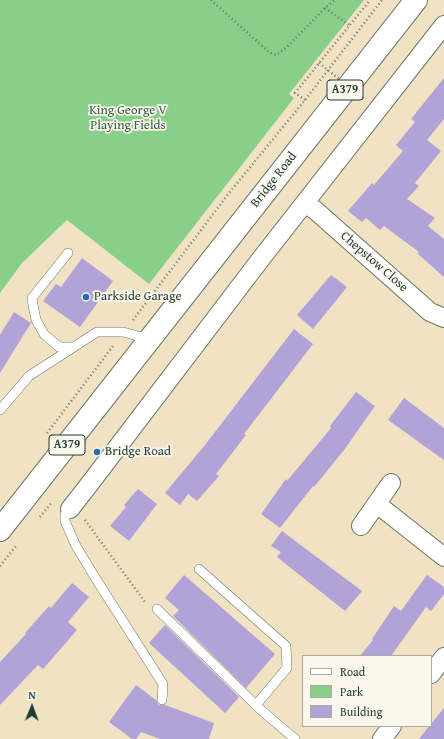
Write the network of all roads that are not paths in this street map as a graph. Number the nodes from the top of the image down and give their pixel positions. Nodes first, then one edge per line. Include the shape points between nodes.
1 (416, 0) edge
2 (444, 26) edge
3 (305, 204) junction
4 (68, 253) dead end
5 (444, 318) edge
6 (149, 339) junction
7 (72, 347) junction
8 (0, 410) edge
9 (391, 483) dead end
10 (377, 504) junction
11 (72, 506) joint
12 (362, 526) dead end
13 (0, 530) edge
14 (444, 557) edge
15 (199, 570) dead end
16 (157, 609) road end
17 (444, 657) edge
18 (432, 673) edge
19 (162, 700) dead end
20 (256, 705) junction
21 (391, 727) edge
22 (295, 739) edge
23 (382, 739) edge

1 - 6 main road, Bridge Road / A379
2 - 3 street
3 - 5 street, Chepstow Close via 430,312
3 - 11 street
4 - 7 lane via 32,298 36,320 44,334 59,347
6 - 7 lane via 123,332 97,332
6 - 13 main road, Bridge Road / A379
7 - 8 lane via 28,376
9 - 10 street
10 - 12 street
10 - 14 street
11 - 19 lane via 65,515 65,521 76,546 163,684
15 - 20 lane via 286,646 287,668
16 - 20 lane
17 - 18 street
20 - 22 lane
21 - 23 street

